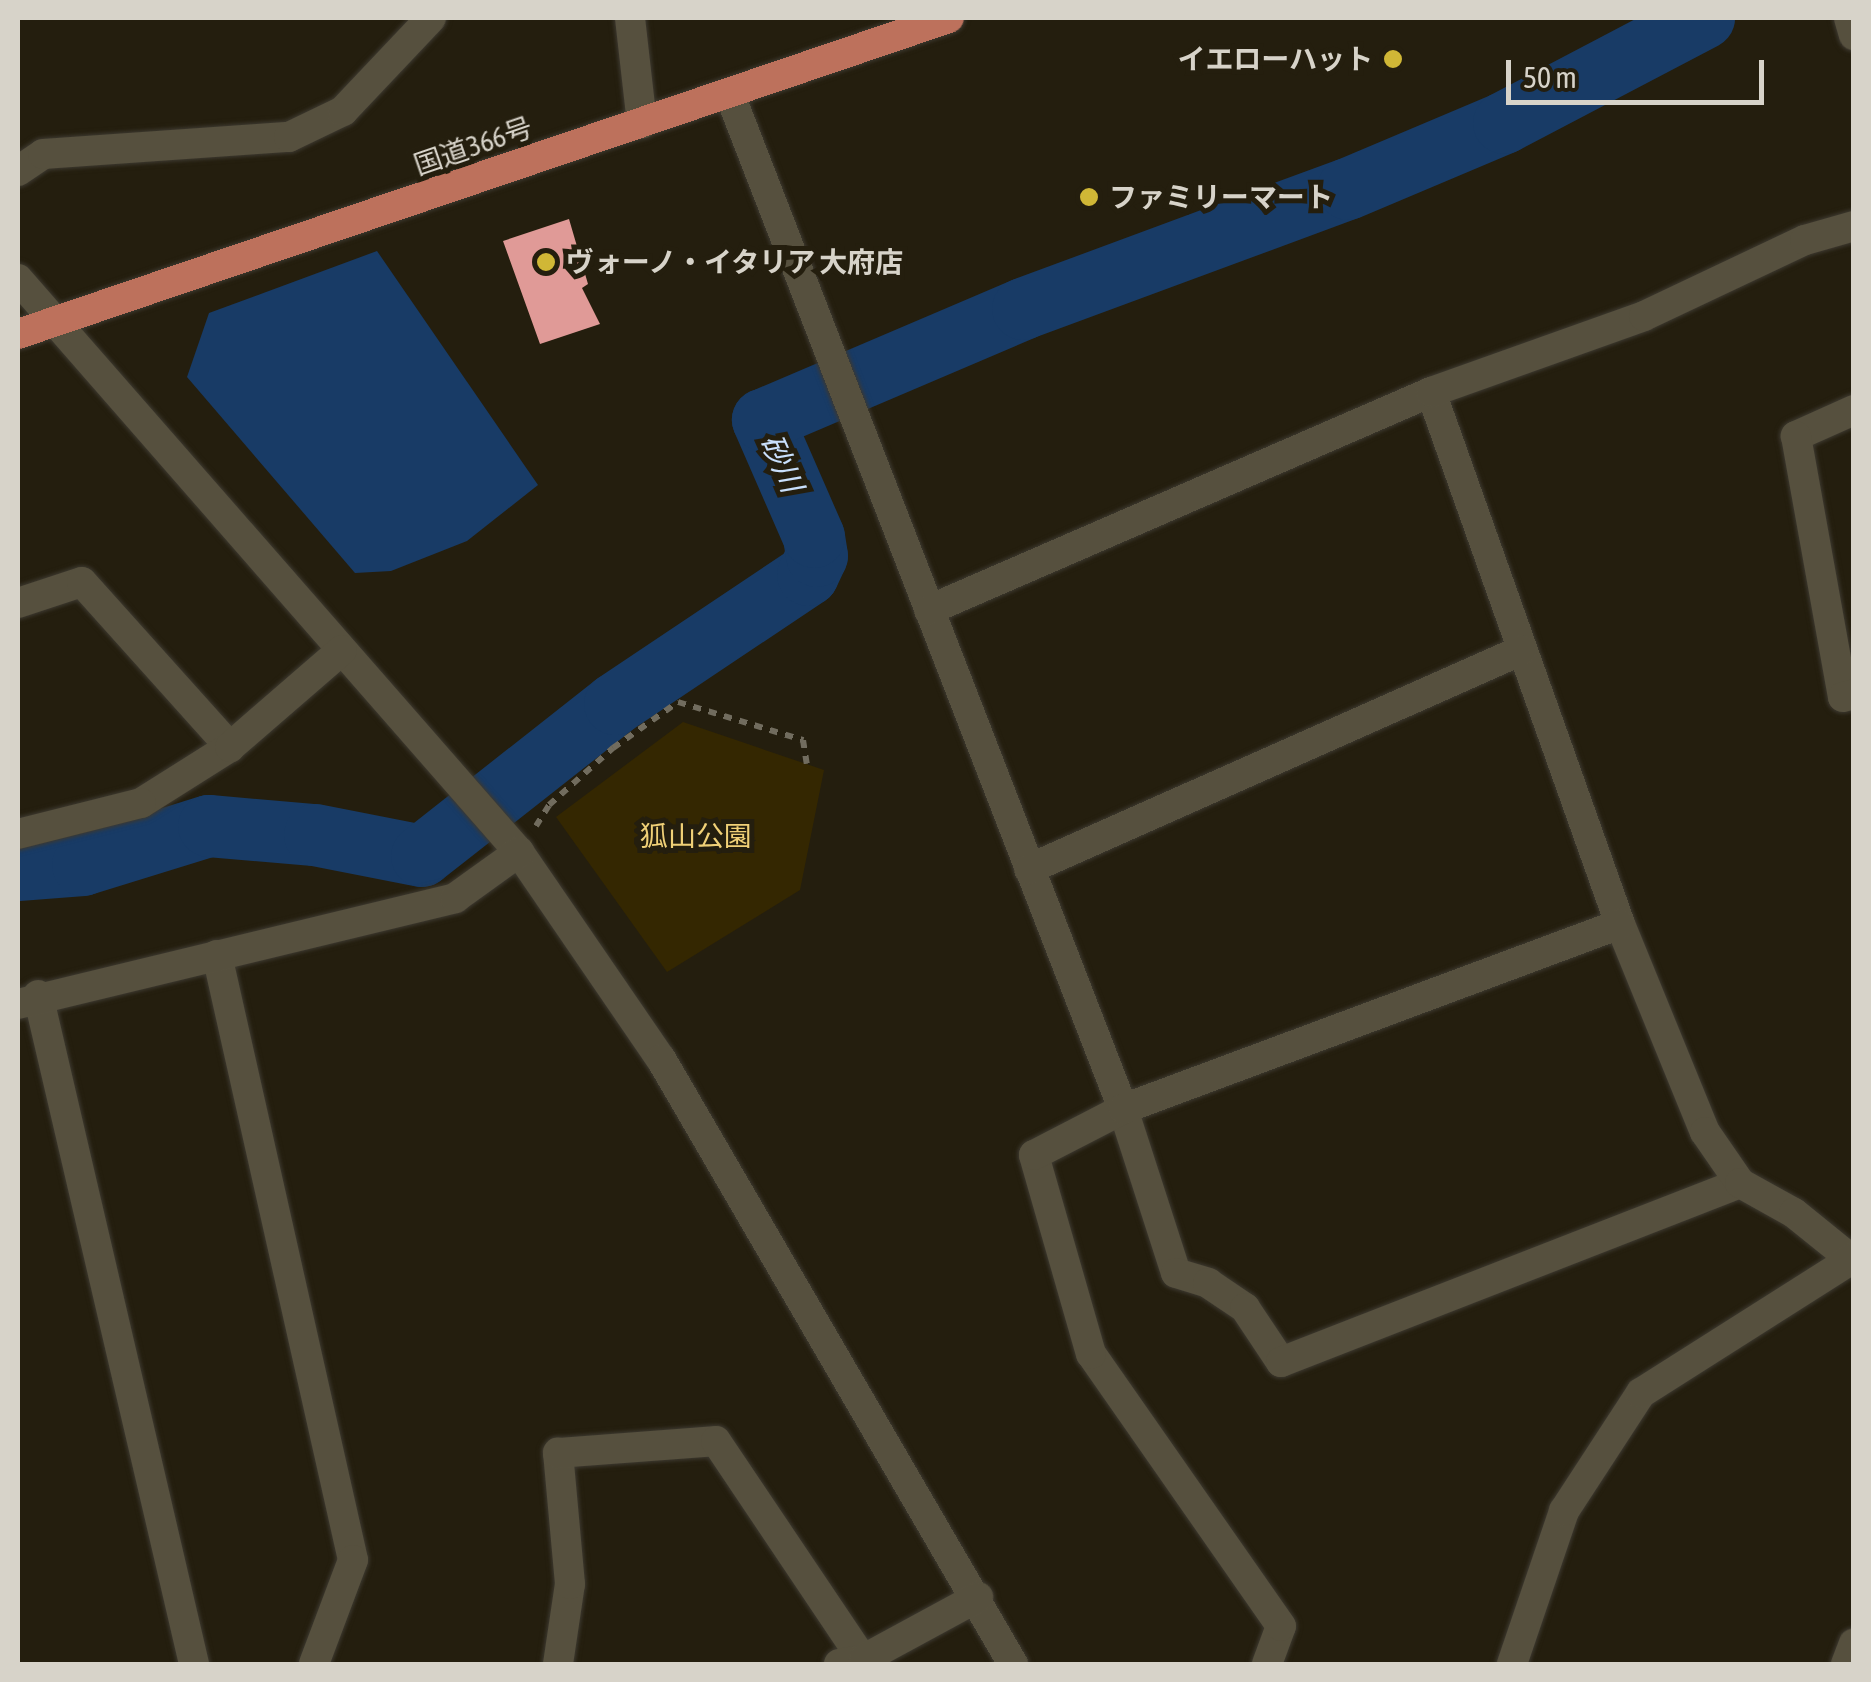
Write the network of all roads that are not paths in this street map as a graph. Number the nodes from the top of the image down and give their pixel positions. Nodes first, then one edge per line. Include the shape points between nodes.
1 (430, 18) edge
2 (630, 18) edge
3 (948, 18) edge
4 (1849, 18) edge
5 (1854, 36) edge
6 (730, 95) junction
7 (642, 123) junction
8 (18, 170) edge
9 (1854, 226) edge
10 (18, 279) edge
11 (52, 322) junction
12 (18, 334) edge
13 (1431, 392) junction
14 (1854, 410) edge
15 (18, 603) edge
16 (929, 610) junction
17 (342, 650) junction
18 (1522, 650) junction
19 (1854, 694) edge
20 (230, 747) junction
21 (18, 834) edge
22 (511, 844) junction
23 (1029, 869) junction
24 (1620, 924) junction
25 (217, 956) junction
26 (28, 999) edge
27 (1123, 1110) junction
28 (1740, 1183) junction
29 (1852, 1258) edge
30 (978, 1597) junction
31 (1854, 1643) edge
32 (856, 1663) edge
33 (194, 1664) edge
34 (314, 1664) edge
35 (558, 1664) edge
36 (1014, 1664) edge
37 (1267, 1664) edge
38 (1512, 1664) edge
39 (1846, 1664) edge

1 - 8 street via 343,111 290,136 43,154
2 - 7 street
3 - 6 highway, 国道366号
4 - 5 street
6 - 7 highway, 国道366号
6 - 16 street
7 - 11 highway, 国道366号
9 - 13 street via 1805,240 1644,316
10 - 11 street
11 - 12 highway, 国道366号
11 - 17 street
13 - 16 street
13 - 18 street
14 - 19 street via 1796,436 1844,696
15 - 20 street via 82,582
16 - 23 street
17 - 20 street
17 - 22 street
18 - 23 street
18 - 24 street
20 - 21 street via 141,803
22 - 25 street via 455,898
22 - 30 street via 661,1059
23 - 27 street
24 - 27 street
24 - 28 street via 1705,1132
25 - 26 street
25 - 34 street via 353,1560
26 - 33 street
27 - 28 street via 1176,1273 1208,1282 1244,1308 1281,1362
27 - 37 street via 1034,1155 1040,1182 1091,1354 1281,1626
28 - 29 street via 1794,1213
29 - 38 street via 1640,1393 1564,1511
30 - 32 street
30 - 36 street
31 - 39 street
32 - 35 street via 716,1441 558,1453 570,1584

